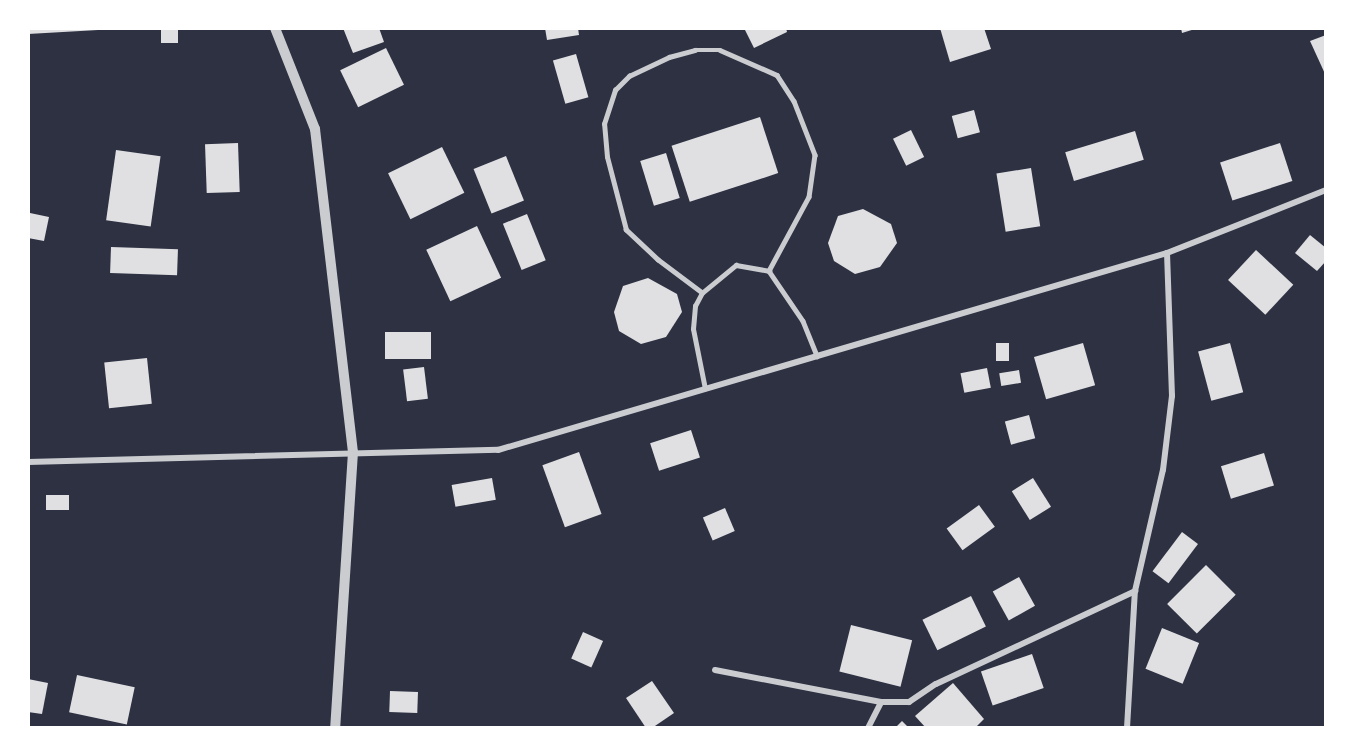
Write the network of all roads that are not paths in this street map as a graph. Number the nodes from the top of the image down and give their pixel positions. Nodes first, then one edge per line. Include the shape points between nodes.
1 (275, 28) edge
2 (1326, 190) edge
3 (1167, 254) junction
4 (769, 271) junction
5 (702, 293) junction
6 (817, 356) junction
7 (705, 389) junction
8 (353, 452) junction
9 (28, 462) edge
10 (1135, 591) junction
11 (715, 670) dead end
12 (881, 702) junction
13 (335, 728) edge
14 (868, 728) edge
15 (1127, 728) edge

1 - 8 street via 315,129
2 - 3 street
3 - 6 street
3 - 10 street via 1172,396 1163,470
4 - 5 lane via 736,266
4 - 5 lane via 809,197 814,155 794,101 777,75 720,50 696,50 669,57 629,76 615,90 604,124 608,157 626,230
4 - 6 lane via 803,321
5 - 7 lane via 695,306 693,329
6 - 7 street
7 - 8 street via 498,450
8 - 9 street
8 - 13 street
10 - 12 street via 936,684 909,702
10 - 15 street
11 - 12 street
12 - 14 street

